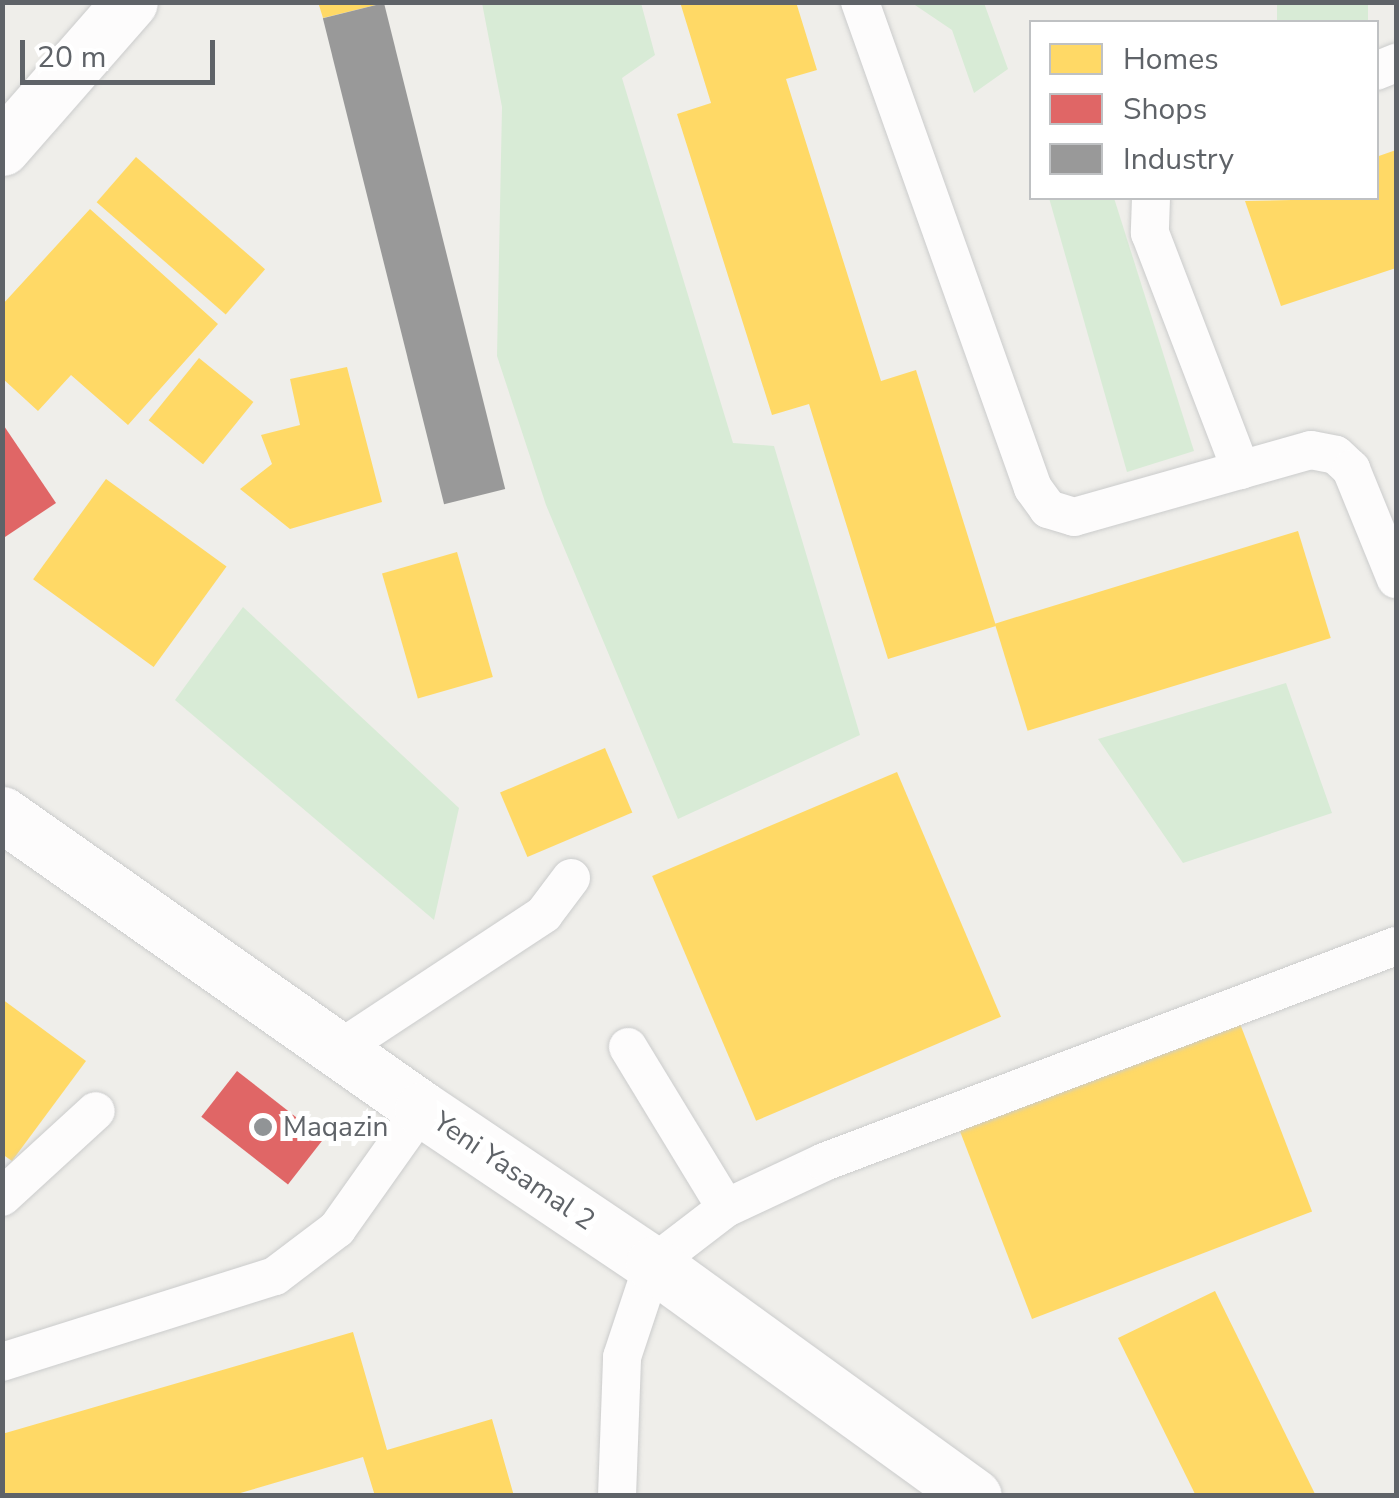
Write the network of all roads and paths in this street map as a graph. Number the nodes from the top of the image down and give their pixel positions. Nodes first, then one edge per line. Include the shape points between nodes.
1 (130, 2) edge
2 (860, 2) edge
3 (2, 148) edge
4 (1152, 200) edge
5 (1241, 470) junction
6 (1396, 579) edge
7 (2, 814) edge
8 (571, 878) dead end
9 (1396, 946) edge
10 (628, 1047) dead end
11 (338, 1050) junction
12 (422, 1109) junction
13 (96, 1111) dead end
14 (2, 1197) edge
15 (726, 1208) junction
16 (653, 1264) junction
17 (2, 1362) edge
18 (617, 1496) edge
19 (974, 1496) edge

1 - 3 street
2 - 5 lane via 1034,488 1048,508 1074,517
4 - 5 lane via 1150,233
5 - 6 lane via 1311,450 1336,455 1351,469
7 - 11 street, Yeni Yasamal 2
8 - 11 lane via 544,914
9 - 15 lane via 824,1162
10 - 15 lane
11 - 12 street, Yeni Yasamal 2
12 - 16 street, Yeni Yasamal 2
12 - 17 lane via 337,1229 275,1276
13 - 14 lane
15 - 16 lane
16 - 18 lane via 622,1357
16 - 19 street, Yeni Yasamal 2

